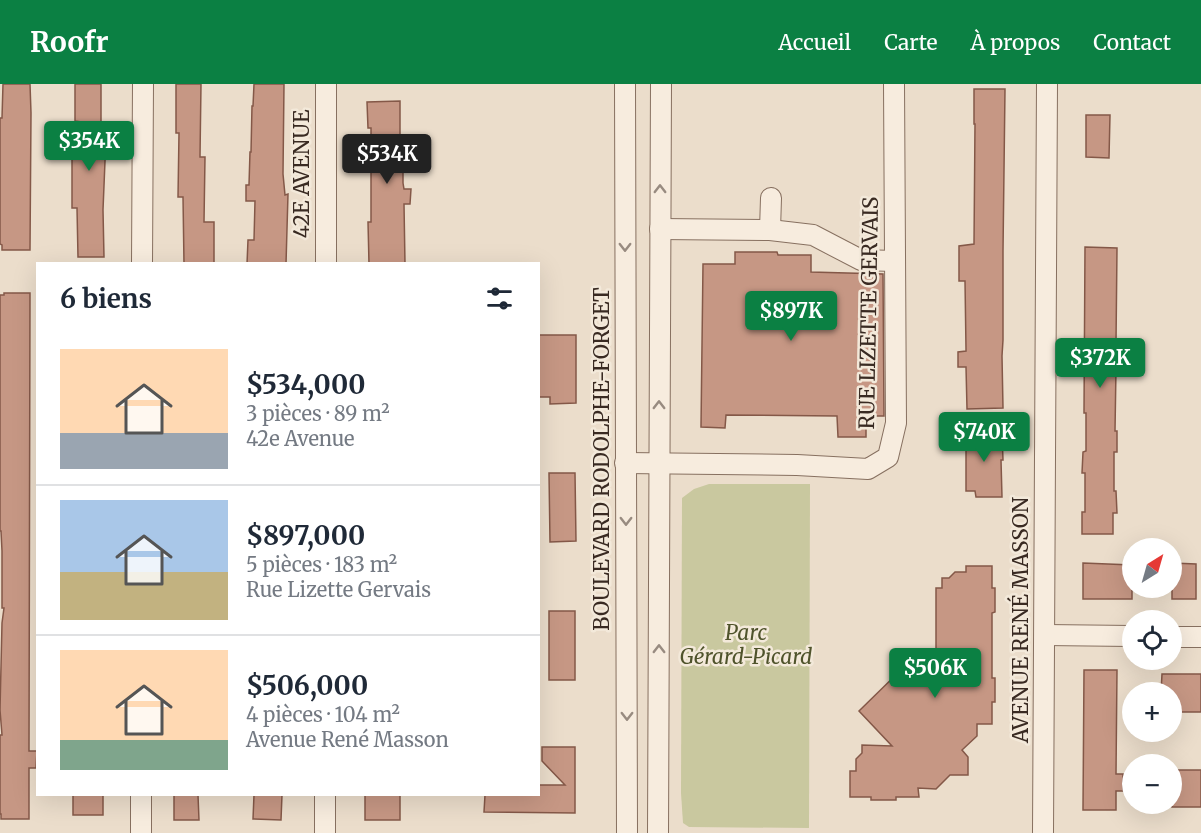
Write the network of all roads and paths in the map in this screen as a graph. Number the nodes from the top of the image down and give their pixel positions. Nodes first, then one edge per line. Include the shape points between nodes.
1 (142, 84) edge
2 (326, 84) edge
3 (625, 84) edge
4 (661, 84) edge
5 (894, 84) edge
6 (1047, 84) edge
7 (771, 198) dead end
8 (660, 229) junction
9 (770, 230) junction
10 (894, 261) junction
11 (142, 262) edge
12 (326, 262) edge
13 (625, 463) junction
14 (659, 463) junction
15 (1045, 635) junction
16 (1122, 636) edge
17 (1182, 637) edge
18 (1201, 637) edge
19 (141, 796) edge
20 (325, 796) edge
21 (141, 833) edge
22 (325, 833) edge
23 (627, 833) edge
24 (658, 833) edge
25 (1043, 833) edge

1 - 11 street
2 - 12 street, 42E AVENUE
3 -> 13 street, BOULEVARD RODOLPHE-FORGET
8 -> 4 street
5 - 10 street, RUE LIZETTE GERVAIS
6 - 15 street, AVENUE RENÉ MASSON
7 - 9 street
8 - 9 street
14 -> 8 street
9 - 10 street via 813,235 861,260
10 - 14 street, RUE LIZETTE GERVAIS via 896,423 888,457 868,469
13 - 14 street, RUE LIZETTE GERVAIS
13 -> 23 street, BOULEVARD RODOLPHE-FORGET
24 -> 14 street
15 - 16 street
15 - 25 street, AVENUE RENÉ MASSON
17 - 18 street
19 - 21 street
20 - 22 street

